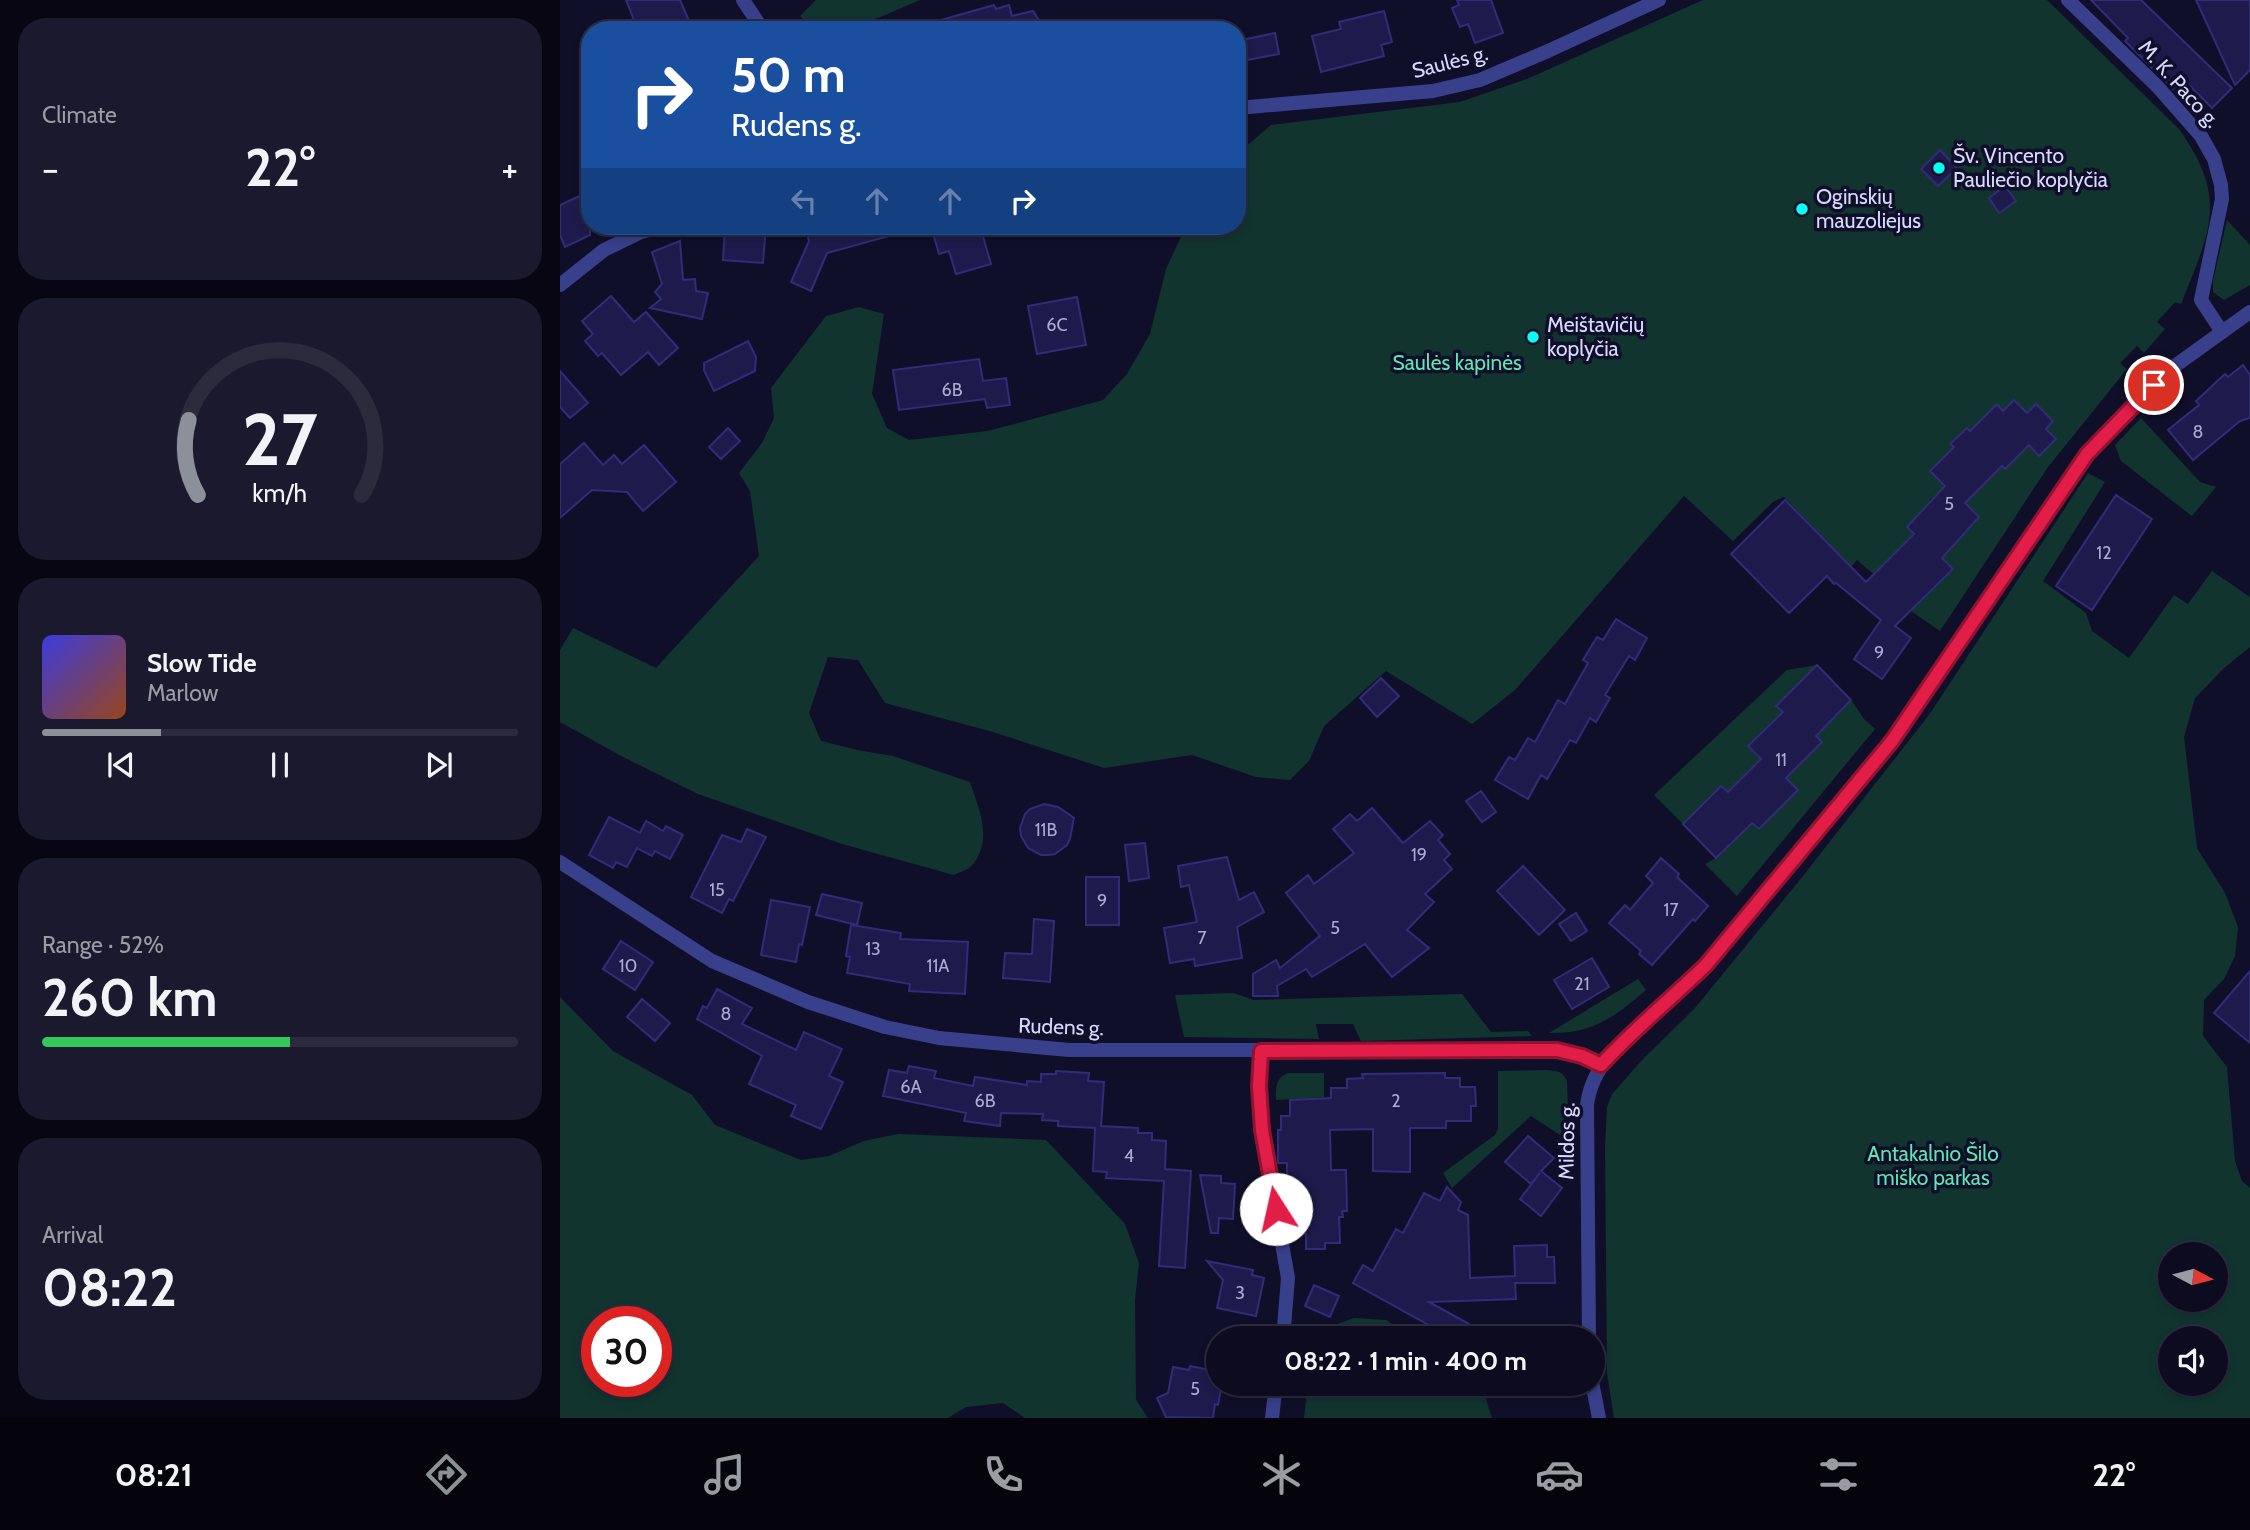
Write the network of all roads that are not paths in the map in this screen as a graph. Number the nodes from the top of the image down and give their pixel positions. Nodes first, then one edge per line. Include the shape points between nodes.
1 (743, 0) edge
2 (1659, 0) edge
3 (2068, 0) edge
4 (757, 21) edge
5 (1246, 107) edge
6 (634, 235) edge
7 (560, 285) edge
8 (2250, 312) edge
9 (2222, 332) junction
10 (560, 862) edge
11 (1261, 1051) junction
12 (1601, 1065) junction
13 (1284, 1326) edge
14 (1589, 1326) edge
15 (1275, 1396) edge
16 (1595, 1396) edge
17 (1272, 1418) edge
18 (1599, 1418) edge

1 - 4 street
2 - 5 street, Saulės g. via 1487,78 1424,92
3 - 9 street, M. K. Paco g. via 2176,106 2214,159 2222,200 2201,300
6 - 7 street via 604,250
8 - 9 street, Mildos g.
9 - 12 street, Mildos g. via 2172,368 2087,454 1892,741 1706,965
10 - 11 street, Rudens g. via 712,961 808,1002 885,1027 954,1040 1062,1049
11 - 12 street, Rudens g. via 1557,1050
11 - 13 street via 1262,1130 1288,1278
12 - 14 street, Mildos g. via 1589,1087 1587,1105
15 - 17 street
16 - 18 street

